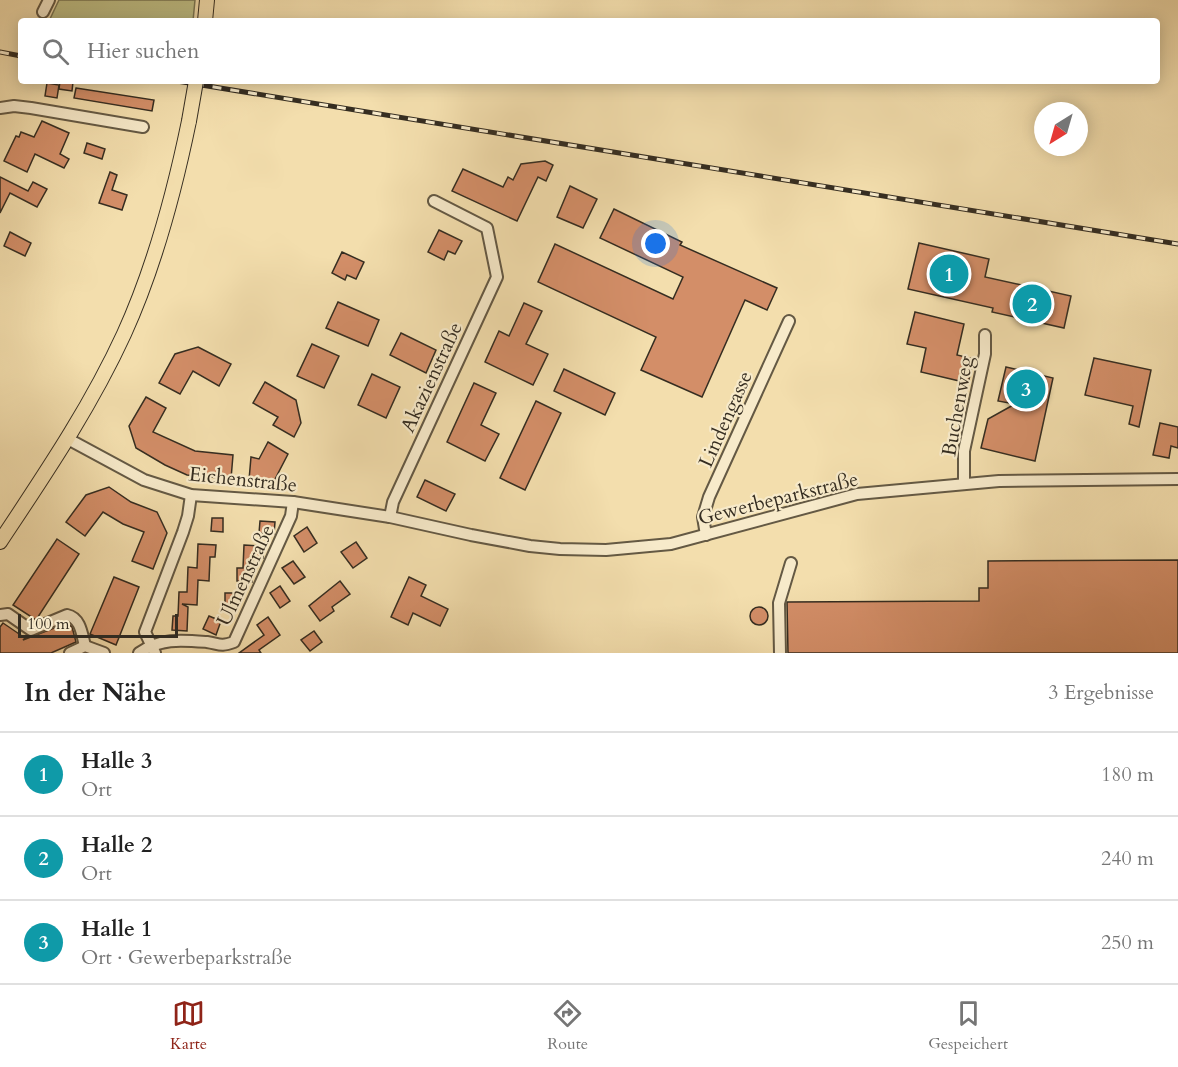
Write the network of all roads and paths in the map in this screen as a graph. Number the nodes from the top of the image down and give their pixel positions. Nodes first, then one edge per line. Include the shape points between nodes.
1 (49, 0) edge
2 (207, 0) edge
3 (43, 12) dead end
4 (205, 18) edge
5 (195, 84) edge
6 (1, 109) edge
7 (143, 126) dead end
8 (434, 201) dead end
9 (789, 321) dead end
10 (984, 335) dead end
11 (68, 439) junction
12 (1178, 479) edge
13 (964, 483) junction
14 (191, 495) junction
15 (293, 502) junction
16 (390, 517) junction
17 (706, 535) junction
18 (0, 542) edge
19 (791, 563) dead end
20 (0, 615) edge
21 (85, 646) junction
22 (153, 649) edge
23 (70, 653) edge
24 (104, 653) edge
25 (139, 653) edge
26 (780, 653) edge

1 - 3 street
2 - 4 main road
5 - 11 main road, bridge via 178,178 151,264 124,334
6 - 7 street via 31,108
8 - 16 street, Akazienstraße via 487,228 497,277 393,502
9 - 17 street, Lindengasse via 709,497 704,517
10 - 13 street, Buchenweg via 986,354 964,451
11 - 14 street, Eichenstraße via 144,480
11 - 18 main road
12 - 13 street, Gewerbeparkstraße
13 - 17 street, Gewerbeparkstraße via 857,494
14 - 15 street, Eichenstraße
14 - 22 street via 183,532 145,632
15 - 16 street, Eichenstraße
15 - 22 street, Ulmenstraße via 291,516 234,642 222,646 167,640
16 - 17 street, Gewerbeparkstraße via 560,549 638,549
19 - 26 street via 779,603
20 - 21 street via 8,614 31,630 73,616
21 - 23 street
21 - 24 street
22 - 25 street

